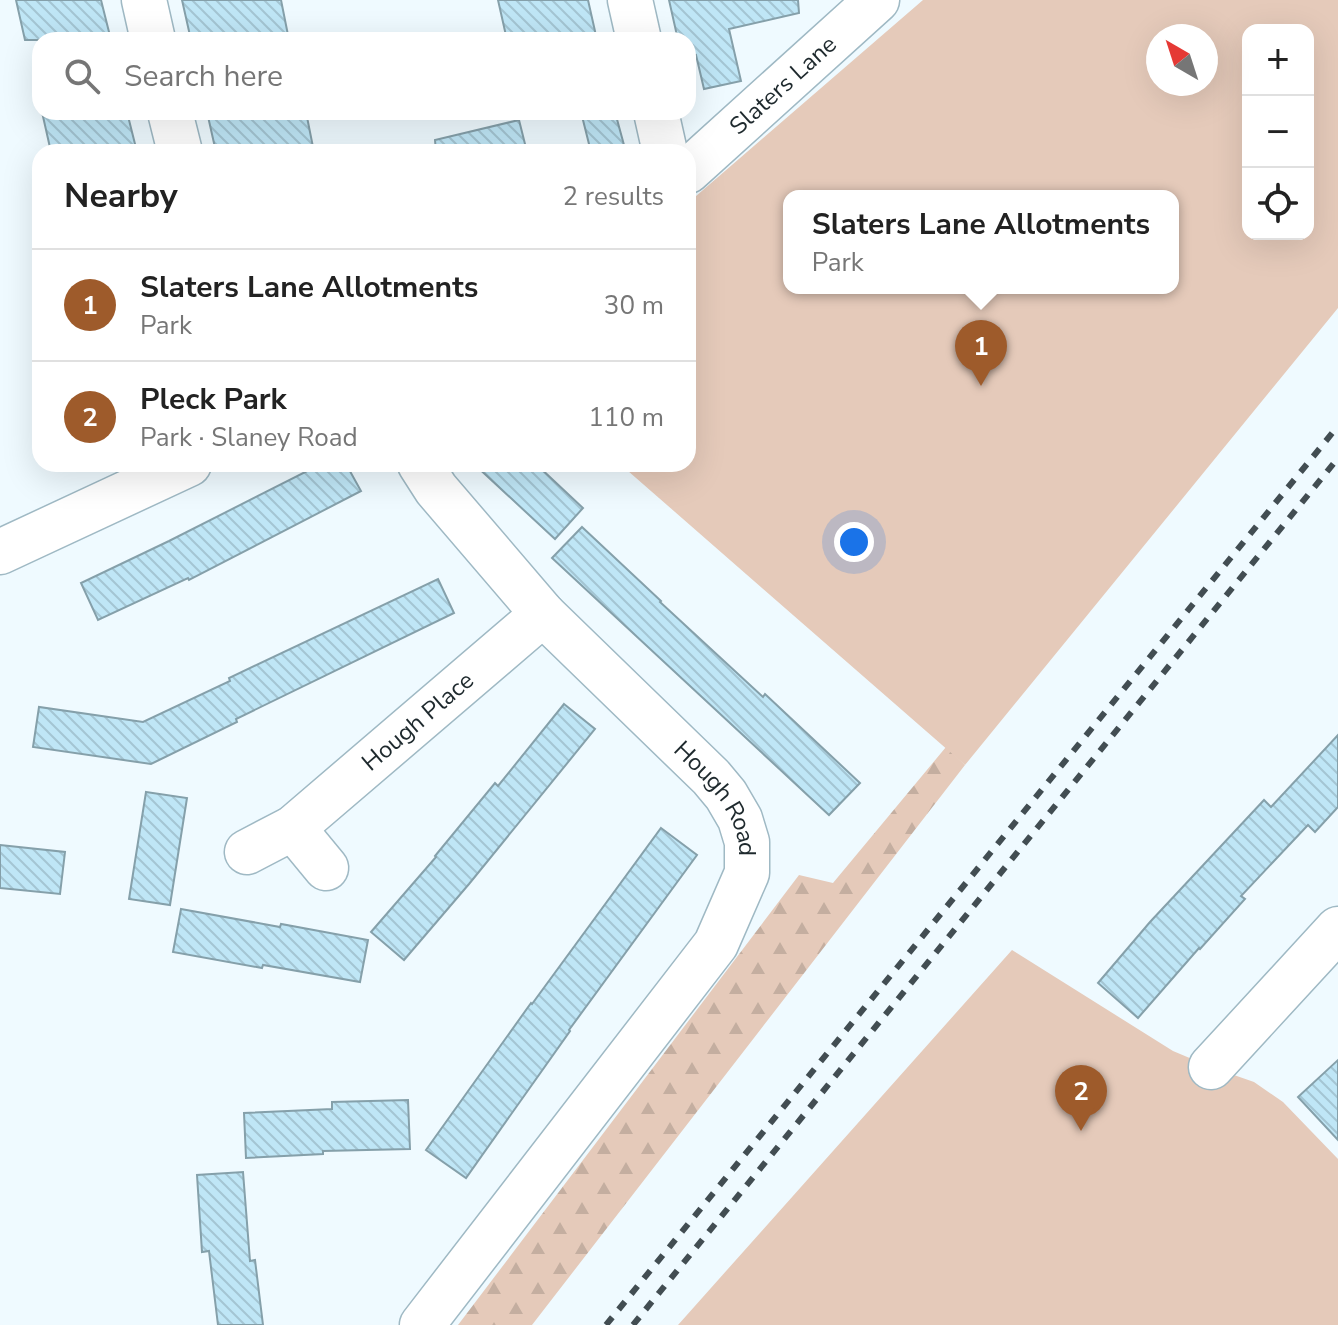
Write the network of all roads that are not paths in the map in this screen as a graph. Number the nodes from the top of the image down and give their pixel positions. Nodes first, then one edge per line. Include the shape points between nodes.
1 (144, 0) edge
2 (630, 0) edge
3 (877, 0) edge
4 (151, 32) edge
5 (637, 32) edge
6 (172, 120) edge
7 (658, 120) edge
8 (178, 144) edge
9 (663, 144) edge
10 (696, 164) edge
11 (172, 472) edge
12 (425, 472) edge
13 (0, 552) edge
14 (543, 614) junction
15 (293, 828) junction
16 (247, 852) dead end
17 (326, 868) dead end
18 (1338, 929) edge
19 (1211, 1067) dead end
20 (422, 1325) edge

1 - 4 street
2 - 5 street
3 - 10 street, Slaters Lane
6 - 8 street
7 - 9 street
11 - 13 street
12 - 14 street, Hough Road
14 - 15 street, Hough Place
14 - 20 street, Hough Road via 726,795 747,842 747,873 716,944
15 - 16 street, Hough Place
15 - 17 street
18 - 19 street

